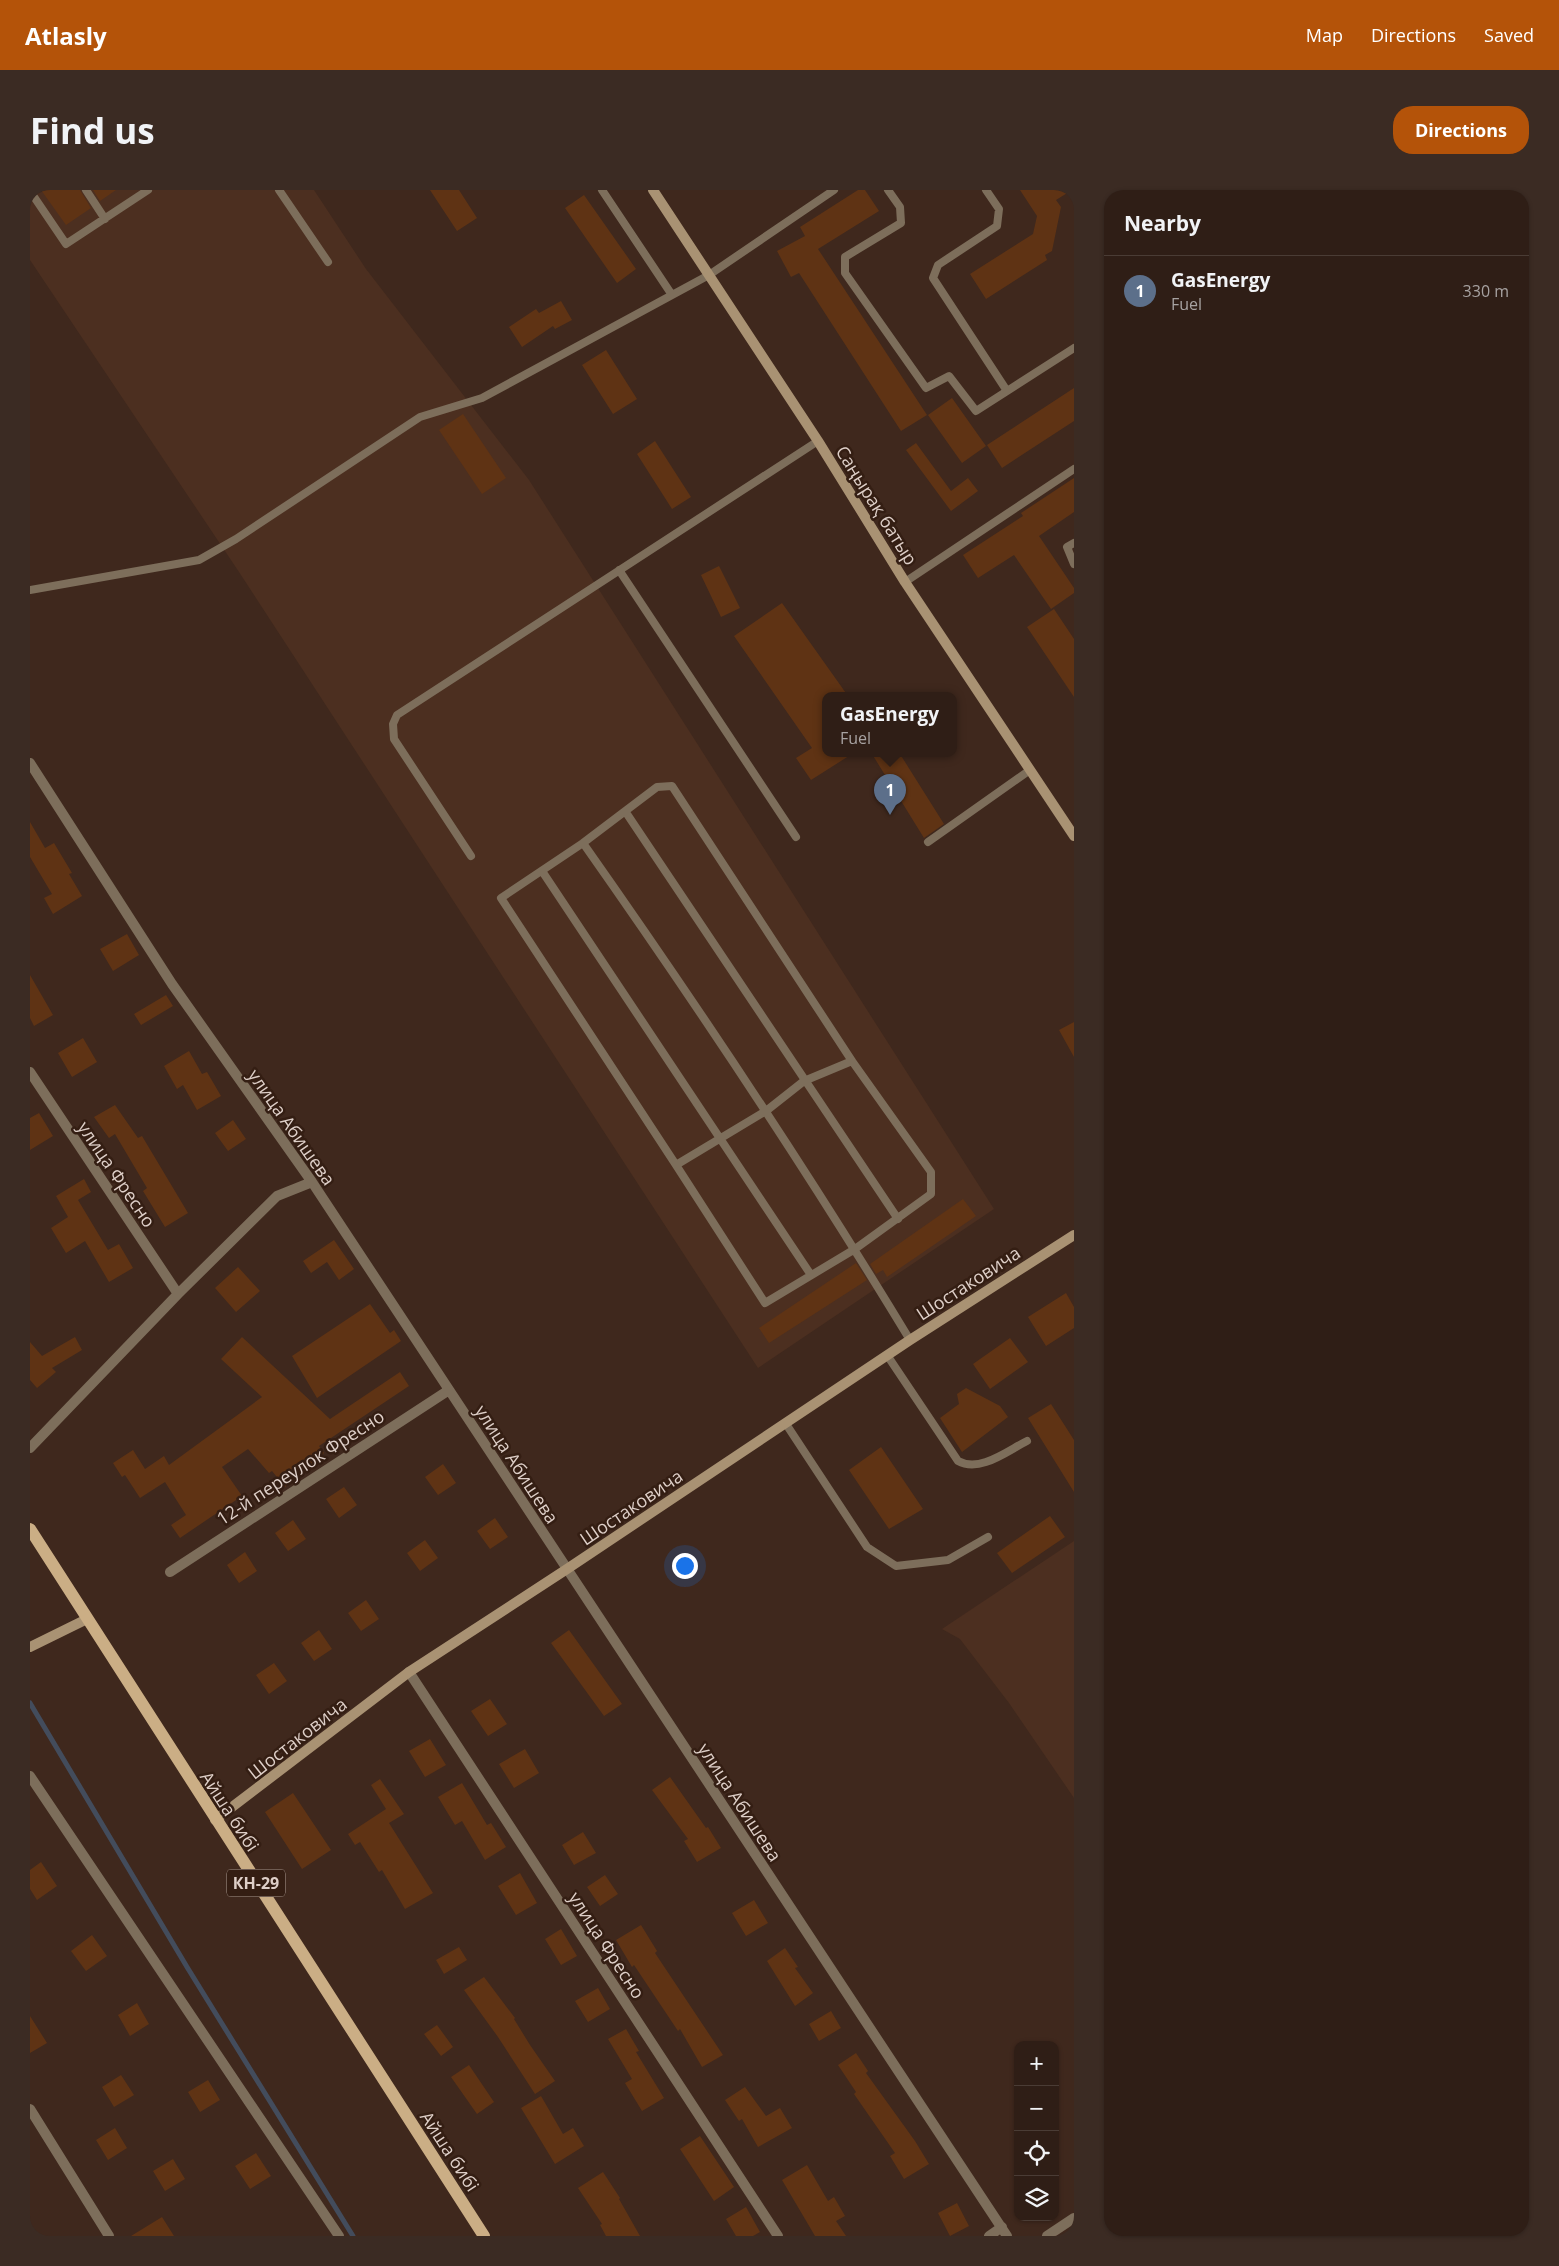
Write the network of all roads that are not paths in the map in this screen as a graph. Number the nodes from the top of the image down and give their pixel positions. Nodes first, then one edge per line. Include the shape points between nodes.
1 (86, 190) edge
2 (148, 190) edge
3 (279, 190) edge
4 (602, 190) edge
5 (653, 190) edge
6 (834, 190) edge
7 (888, 190) edge
8 (986, 190) edge
9 (30, 192) edge
10 (105, 219) junction
11 (328, 262) dead end
12 (709, 275) junction
13 (672, 295) junction
14 (1074, 348) edge
15 (1007, 391) junction
16 (818, 442) junction
17 (1074, 469) edge
18 (1074, 543) edge
19 (1074, 564) edge
20 (619, 570) junction
21 (905, 582) junction
22 (30, 590) edge
23 (30, 763) edge
24 (1030, 770) junction
25 (625, 811) junction
26 (1074, 836) edge
27 (796, 837) dead end
28 (928, 842) dead end
29 (584, 843) junction
30 (471, 856) dead end
31 (542, 871) junction
32 (852, 1062) junction
33 (30, 1072) edge
34 (804, 1082) junction
35 (766, 1111) junction
36 (721, 1138) junction
37 (676, 1164) junction
38 (312, 1182) junction
39 (898, 1219) junction
40 (1074, 1235) edge
41 (855, 1249) junction
42 (811, 1276) junction
43 (178, 1294) junction
44 (910, 1340) junction
45 (887, 1355) junction
46 (449, 1390) junction
47 (786, 1424) junction
48 (1027, 1440) dead end
49 (30, 1448) edge
50 (30, 1529) edge
51 (988, 1537) dead end
52 (567, 1570) junction
53 (170, 1572) dead end
54 (87, 1619) junction
55 (30, 1647) edge
56 (409, 1672) junction
57 (30, 1776) edge
58 (216, 1820) junction
59 (30, 2109) edge
60 (1074, 2218) edge
61 (1004, 2232) edge
62 (105, 2234) edge
63 (339, 2236) edge
64 (484, 2236) edge
65 (778, 2236) edge
66 (989, 2236) edge
67 (1047, 2236) edge

1 - 10 lane
2 - 10 lane
3 - 11 lane
4 - 13 lane
5 - 12 street, Саңырақ батыр
6 - 12 lane
7 - 15 lane via 900,207 901,223 845,257 845,273 926,388 949,376 976,411
8 - 15 lane via 999,210 997,226 938,265 933,278
9 - 10 lane via 66,244
12 - 13 lane
12 - 16 street, Саңырақ батыр
13 - 22 lane via 482,398 420,417 199,560
14 - 15 lane
16 - 20 lane
16 - 21 street, Саңырақ батыр
17 - 21 lane
18 - 19 lane via 1067,547
20 - 27 lane
20 - 30 lane via 397,715 393,724 394,739
21 - 24 street, Саңырақ батыр
23 - 38 street, улица Абишева via 172,984
24 - 26 street, Саңырақ батыр
24 - 28 lane
25 - 29 lane
25 - 32 lane via 657,787 672,786
25 - 34 lane
29 - 31 lane
29 - 35 lane
31 - 36 lane
31 - 37 lane via 501,898
32 - 34 lane
32 - 39 lane via 931,1172 931,1194
33 - 43 street, улица Фресно
34 - 35 lane
34 - 39 lane
35 - 36 lane
35 - 41 lane
36 - 37 lane
36 - 42 lane
37 - 42 lane via 765,1303
38 - 43 street via 277,1196
38 - 46 street, улица Абишева
39 - 41 lane
40 - 44 street, Шостаковича
41 - 42 lane
41 - 44 lane
43 - 49 street
44 - 45 street, Шостаковича
45 - 47 street, Шостаковича
45 - 48 lane via 958,1461 980,1465
46 - 52 street, улица Абишева
46 - 53 street, 12-й переулок Фресно
47 - 51 lane via 868,1547 896,1566 948,1560
47 - 52 street, Шостаковича
50 - 54 main road, Айша бибі / КН-29
52 - 56 street, Шостаковича
52 - 61 street, улица Абишева
54 - 55 street
54 - 58 main road, Айша бибі / КН-29
56 - 58 street, Шостаковича
56 - 65 street, улица Фресно
57 - 63 street
58 - 64 main road, Айша бибі / КН-29
59 - 62 street
60 - 67 street
61 - 66 street

